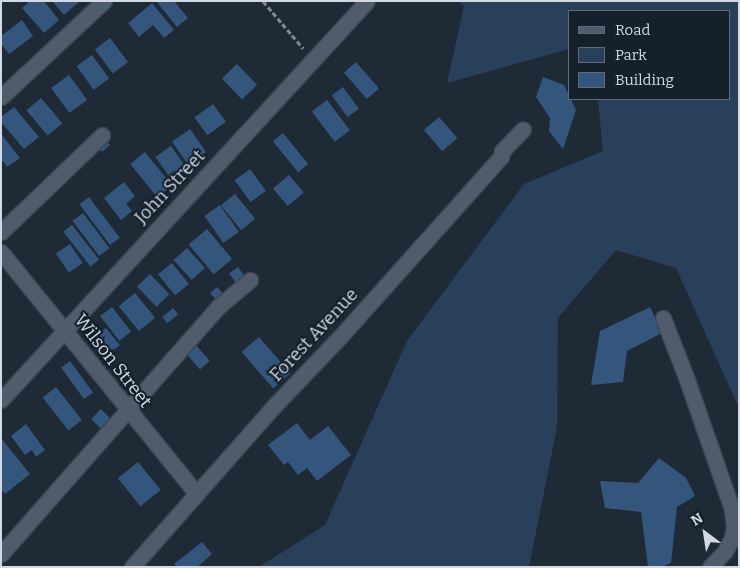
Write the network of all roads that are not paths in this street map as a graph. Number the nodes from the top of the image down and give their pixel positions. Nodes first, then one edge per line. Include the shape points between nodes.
1 (104, 1) edge
2 (367, 1) edge
3 (1, 97) edge
4 (522, 129) dead end
5 (102, 134) dead end
6 (1, 232) edge
7 (1, 252) edge
8 (250, 280) dead end
9 (663, 318) dead end
10 (64, 330) junction
11 (1, 400) edge
12 (128, 411) junction
13 (196, 494) junction
14 (1, 554) edge
15 (132, 567) edge
16 (710, 567) edge

1 - 3 street
2 - 10 street, John Street
4 - 13 street, Forest Avenue via 502,151 501,157
5 - 6 street
7 - 10 street, Wilson Street
8 - 12 street via 218,307
9 - 16 street via 732,508 732,538
10 - 11 street, John Street
10 - 12 street, Wilson Street
12 - 13 street, Wilson Street
12 - 14 street
13 - 15 street, Forest Avenue

